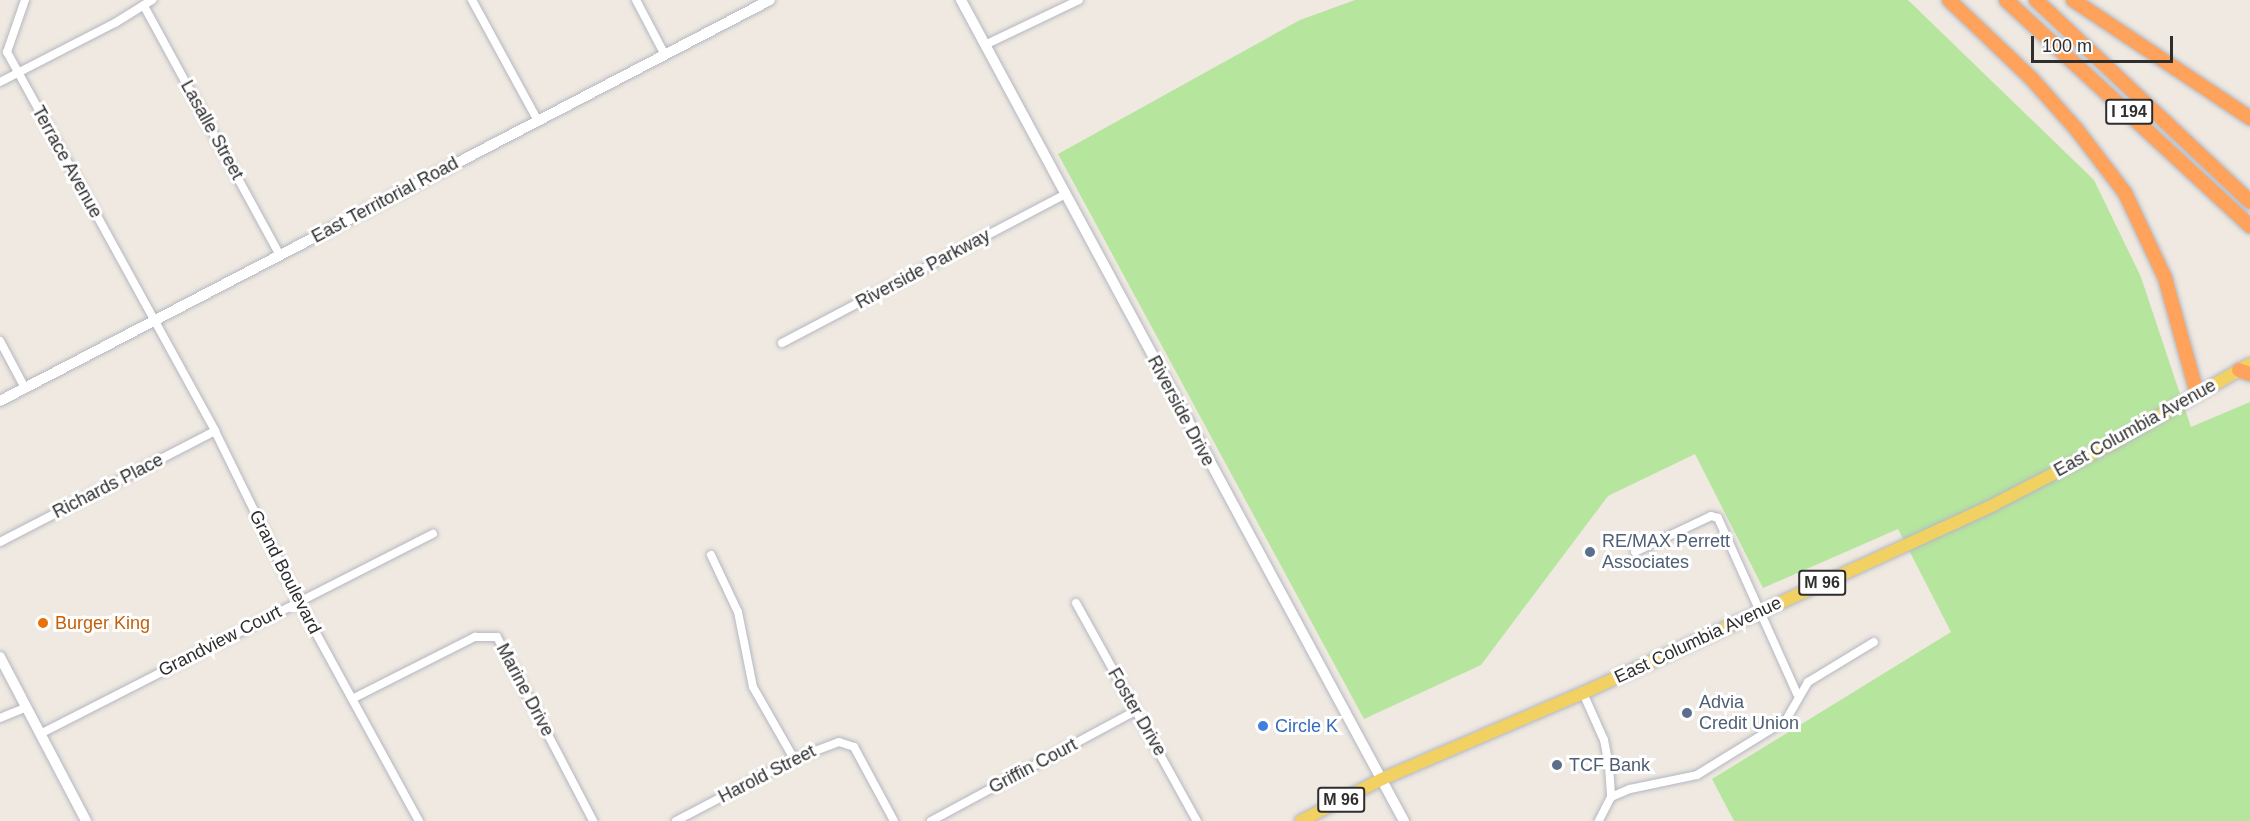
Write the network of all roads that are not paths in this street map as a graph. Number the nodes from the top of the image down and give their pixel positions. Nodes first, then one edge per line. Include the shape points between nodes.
1 (25, 0) edge
2 (152, 0) edge
3 (472, 0) edge
4 (636, 0) edge
5 (770, 0) edge
6 (961, 0) edge
7 (1079, 0) edge
8 (1949, 0) edge
9 (2006, 0) edge
10 (2036, 0) edge
11 (2073, 0) edge
12 (144, 6) junction
13 (985, 45) junction
14 (3, 51) edge
15 (665, 55) junction
16 (18, 73) junction
17 (0, 82) edge
18 (2250, 118) edge
19 (537, 121) junction
20 (1064, 195) junction
21 (2250, 202) edge
22 (2250, 226) edge
23 (280, 255) junction
24 (153, 321) junction
25 (0, 341) edge
26 (782, 343) dead end
27 (2246, 369) edge
28 (25, 387) junction
29 (2197, 393) junction
30 (0, 401) edge
31 (215, 430) junction
32 (433, 534) dead end
33 (0, 543) edge
34 (1635, 552) dead end
35 (711, 555) dead end
36 (299, 602) junction
37 (1076, 603) dead end
38 (1760, 612) junction
39 (1874, 642) dead end
40 (0, 657) edge
41 (1583, 693) junction
42 (1797, 694) junction
43 (352, 699) junction
44 (27, 707) junction
45 (1135, 711) junction
46 (0, 718) edge
47 (40, 734) junction
48 (794, 759) junction
49 (1382, 779) junction
50 (1611, 797) junction
51 (87, 821) edge
52 (419, 821) edge
53 (593, 821) edge
54 (676, 821) edge
55 (894, 821) edge
56 (931, 821) edge
57 (1197, 821) edge
58 (1300, 821) edge
59 (1404, 821) edge
60 (1599, 821) edge

1 - 14 street, Terrace Avenue
2 - 12 street
3 - 19 street
4 - 15 street
5 - 15 street, East Territorial Road
6 - 13 street, Riverside Drive
7 - 13 street
8 - 29 highway via 2031,78 2125,193 2165,278
9 - 22 highway, I 194
10 - 21 highway, I 194
11 - 18 highway
12 - 16 street
12 - 23 street, Lasalle Street
13 - 20 street, Riverside Drive
14 - 16 street, Terrace Avenue
15 - 19 street, East Territorial Road
16 - 17 street
16 - 24 street, Terrace Avenue
19 - 23 street, East Territorial Road
20 - 26 street, Riverside Parkway
20 - 49 street, Riverside Drive
23 - 24 street, East Territorial Road
24 - 28 street, East Territorial Road
24 - 31 street, Grand Boulevard
25 - 28 street
27 - 29 main road, East Columbia Avenue / M 96
28 - 30 street, East Territorial Road
29 - 38 main road, East Columbia Avenue / M 96 via 2113,443 1995,504
31 - 33 street, Richards Place
31 - 36 street, Grand Boulevard
32 - 36 street, Grandview Court
34 - 38 street via 1711,516 1718,518
35 - 48 street via 738,612 753,687
36 - 43 street, Grand Boulevard
36 - 47 street, Grandview Court
37 - 45 street, Foster Drive
38 - 41 main road, East Columbia Avenue / M 96
38 - 42 street
39 - 42 street via 1808,682
40 - 44 street
41 - 49 main road, East Columbia Avenue / M 96
41 - 50 street via 1604,740
42 - 50 street via 1795,708 1785,720 1696,775
43 - 52 street, Grand Boulevard
43 - 53 street, Marine Drive via 475,637 497,637
44 - 46 street
44 - 47 street
45 - 56 street, Griffin Court
45 - 57 street, Foster Drive
47 - 51 street
48 - 54 street, Harold Street
48 - 55 street, Harold Street via 839,742 850,744
49 - 58 main road, East Columbia Avenue / M 96
49 - 59 street, Riverside Drive
50 - 60 street

